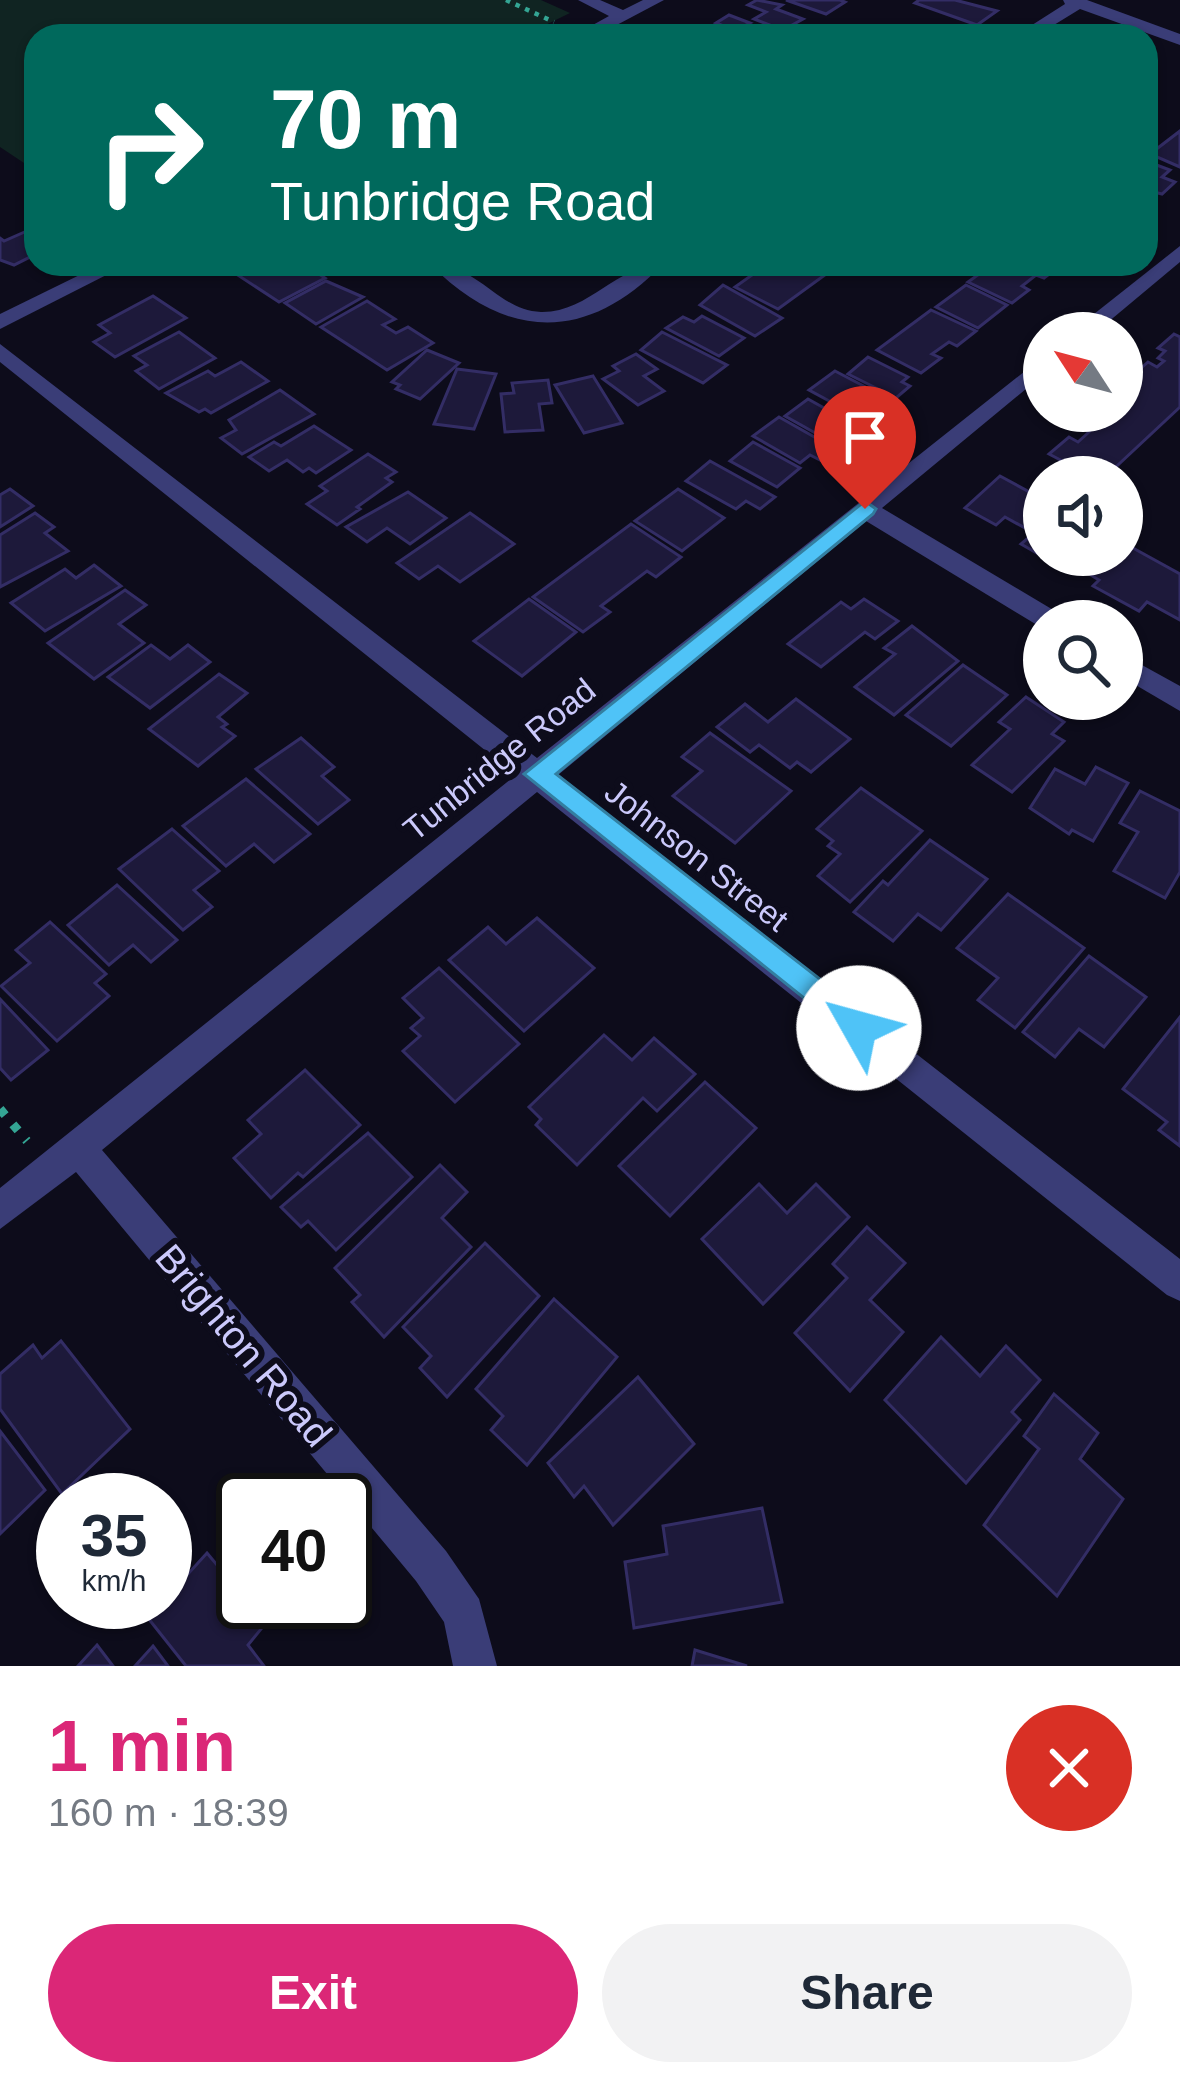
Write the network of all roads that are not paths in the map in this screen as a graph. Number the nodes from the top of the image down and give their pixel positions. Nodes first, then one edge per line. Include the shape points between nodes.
1 (586, 0) edge
2 (656, 0) edge
3 (1075, 1) edge
4 (622, 16) junction
5 (606, 24) edge
6 (1041, 24) edge
7 (1137, 24) edge
8 (94, 276) edge
9 (458, 276) edge
10 (635, 276) edge
11 (1151, 276) edge
12 (1107, 312) edge
13 (0, 322) edge
14 (0, 351) edge
15 (1023, 380) edge
16 (865, 509) junction
17 (1023, 604) edge
18 (1143, 677) edge
19 (1180, 700) edge
20 (538, 774) junction
21 (78, 1148) junction
22 (0, 1211) edge
23 (1180, 1282) edge
24 (475, 1666) edge

1 - 4 street
2 - 4 street
3 - 6 street
3 - 7 street
4 - 5 street
8 - 13 street
9 - 10 street via 511,311 544,317 580,312
11 - 12 street
14 - 20 street, Johnson Street
15 - 16 street, Tunbridge Road
16 - 17 street
16 - 20 street, Tunbridge Road
18 - 19 street
20 - 21 street, Tunbridge Road
20 - 23 street, Johnson Street
21 - 22 street, Tunbridge Road
21 - 24 street, Brighton Road via 430,1565 464,1614

